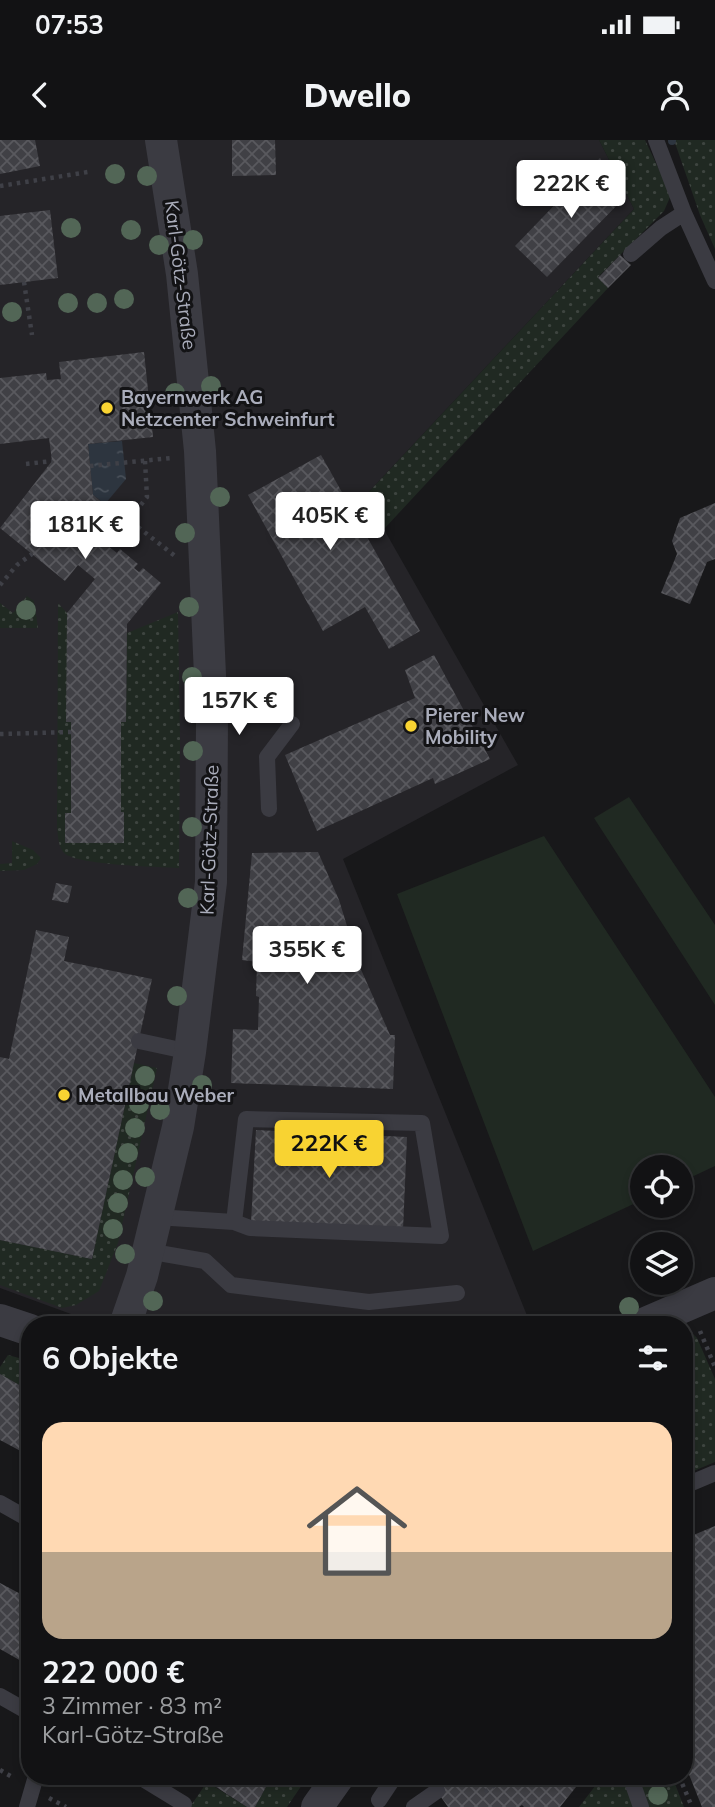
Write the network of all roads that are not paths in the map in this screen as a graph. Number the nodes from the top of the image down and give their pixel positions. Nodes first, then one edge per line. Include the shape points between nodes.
1 (161, 140) edge
2 (656, 140) edge
3 (684, 213) junction
4 (631, 254) dead end
5 (715, 281) edge
6 (292, 724) dead end
7 (269, 809) dead end
8 (138, 1041) dead end
9 (190, 1052) junction
10 (156, 1217) junction
11 (234, 1222) junction
12 (147, 1251) junction
13 (457, 1293) dead end
14 (702, 1298) edge
15 (128, 1316) edge
16 (661, 1316) edge
17 (715, 1473) edge
18 (693, 1482) edge
19 (0, 1503) edge
20 (21, 1515) edge
21 (0, 1696) edge
22 (21, 1708) edge
23 (33, 1785) edge
24 (153, 1785) edge
25 (333, 1785) edge
26 (389, 1785) edge
27 (633, 1785) edge
28 (437, 1791) dead end
29 (379, 1801) dead end
30 (184, 1804) dead end
31 (27, 1807) edge
32 (317, 1807) edge
33 (414, 1807) edge
34 (641, 1807) edge

1 - 9 street, Karl-Götz-Straße via 182,274 199,439 212,720 211,882
2 - 3 lane
3 - 4 lane
3 - 5 lane
6 - 7 lane via 267,757
8 - 9 lane
9 - 10 street, Karl-Götz-Straße
10 - 11 lane
10 - 12 street, Karl-Götz-Straße
11 - 11 lane via 246,1119 422,1124 441,1236 250,1228
12 - 13 lane via 205,1261 231,1285 369,1302
12 - 15 street, Karl-Götz-Straße
14 - 16 street
17 - 18 lane
19 - 20 lane
21 - 22 lane
23 - 31 lane
24 - 30 lane
25 - 32 street
26 - 29 lane
27 - 34 lane
28 - 33 lane

